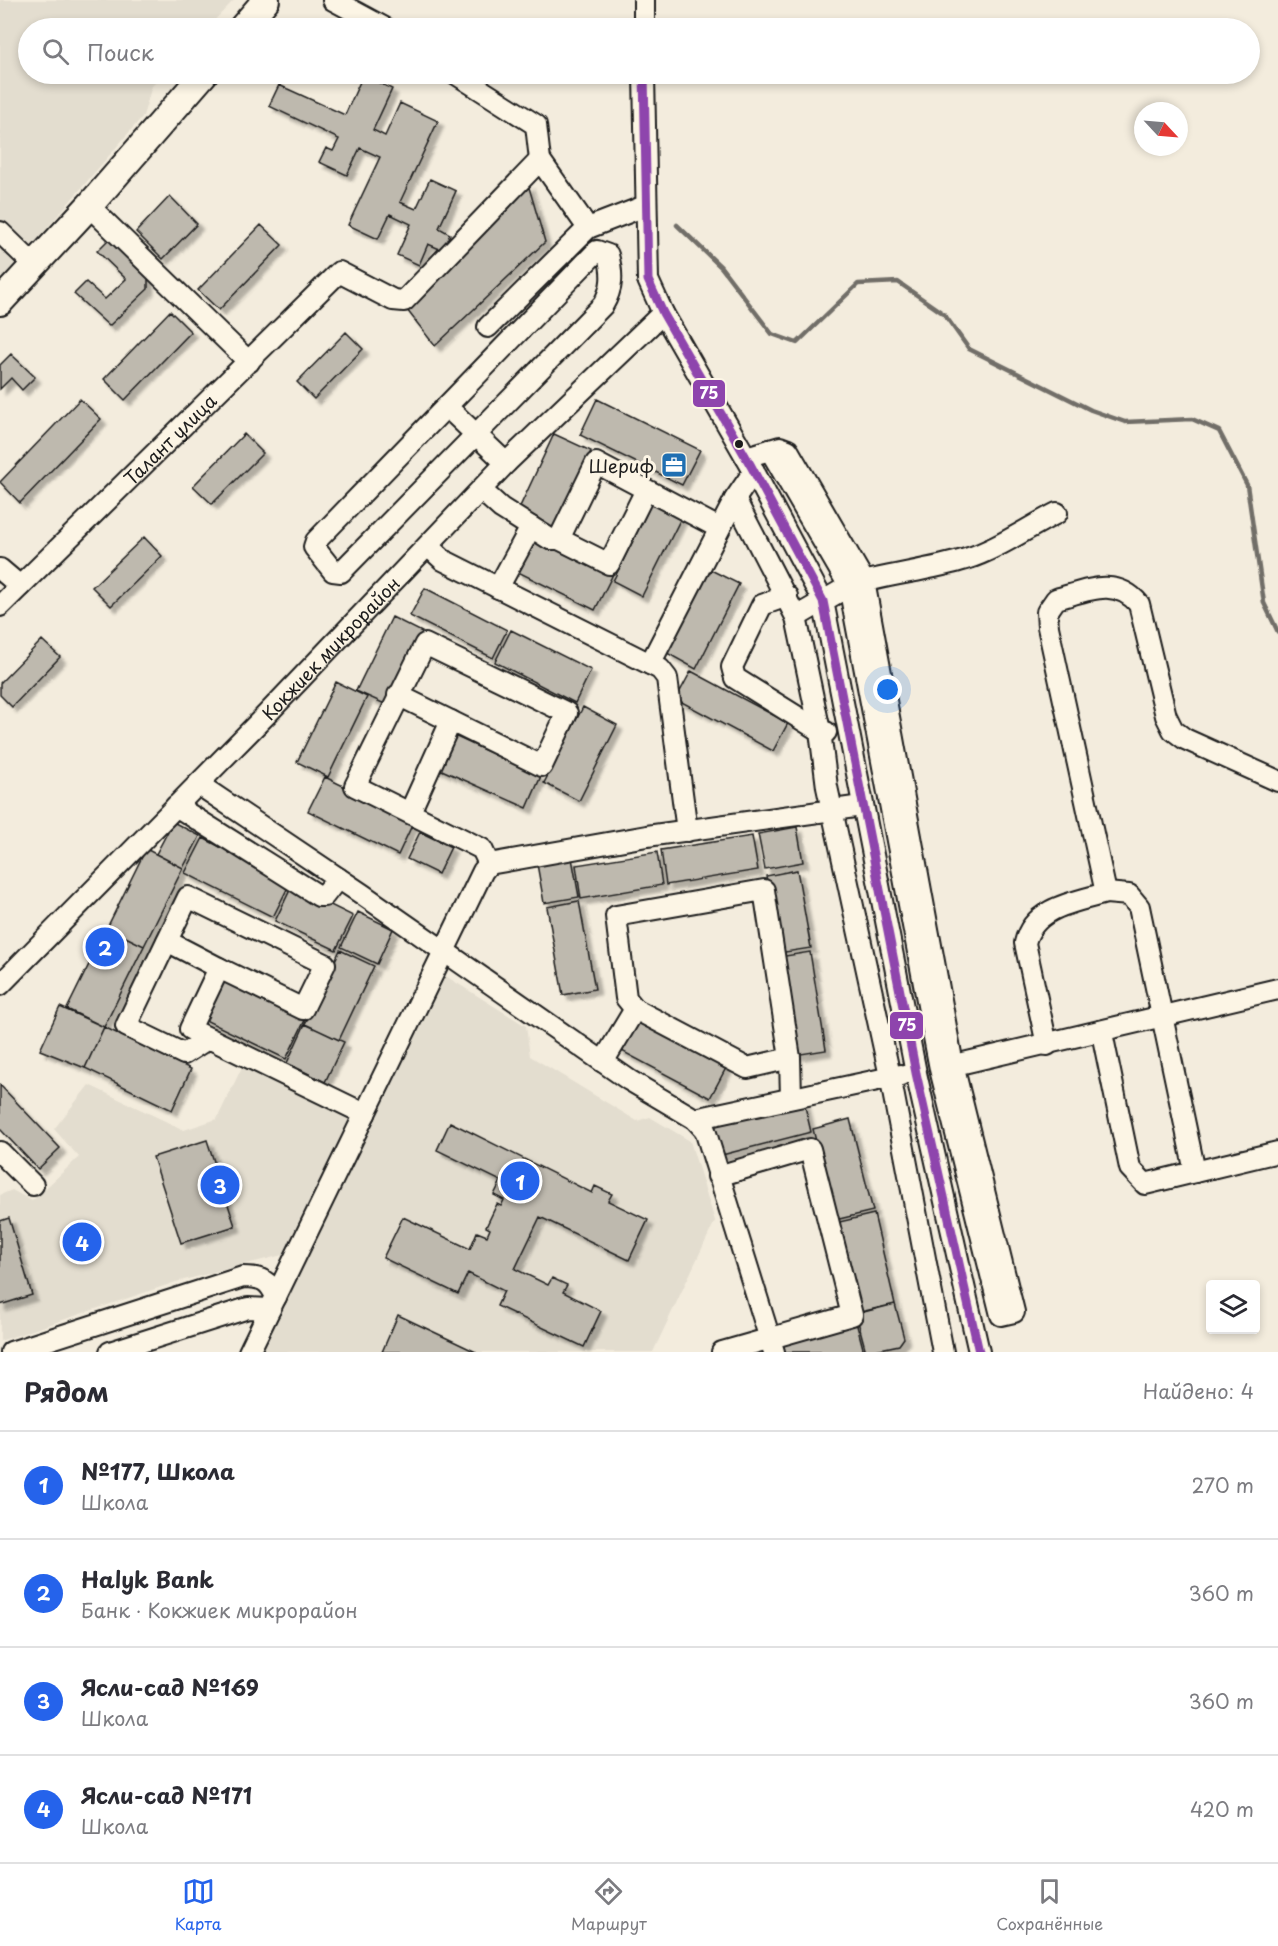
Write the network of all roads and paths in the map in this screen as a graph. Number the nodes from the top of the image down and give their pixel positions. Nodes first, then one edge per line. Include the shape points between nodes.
1 (333, 0) edge
2 (644, 0) edge
3 (260, 2) edge
4 (249, 18) edge
5 (367, 18) edge
6 (644, 18) edge
7 (195, 84) edge
8 (472, 84) edge
9 (644, 84) edge
10 (540, 160) junction
11 (89, 206) junction
12 (645, 206) junction
13 (588, 228) junction
14 (1, 234) edge
15 (34, 266) junction
16 (0, 302) edge
17 (663, 313) junction
18 (488, 327) dead end
19 (249, 362) junction
20 (448, 408) junction
21 (477, 434) junction
22 (506, 463) junction
23 (750, 464) junction
24 (481, 490) junction
25 (646, 490) junction
26 (735, 499) junction
27 (1057, 513) dead end
28 (531, 527) junction
29 (719, 528) junction
30 (559, 539) junction
31 (429, 547) junction
32 (0, 568) edge
33 (856, 584) junction
34 (20, 586) junction
35 (498, 588) junction
36 (787, 596) junction
37 (823, 601) junction
38 (0, 606) edge
39 (796, 617) junction
40 (650, 664) junction
41 (398, 695) junction
42 (452, 721) junction
43 (820, 732) junction
44 (848, 736) junction
45 (1278, 781) edge
46 (198, 784) junction
47 (176, 806) junction
48 (862, 806) junction
49 (834, 809) junction
50 (410, 812) junction
51 (687, 831) junction
52 (489, 864) junction
53 (338, 878) junction
54 (1106, 892) junction
55 (167, 941) junction
56 (443, 951) junction
57 (219, 968) junction
58 (0, 985) edge
59 (1278, 989) edge
60 (635, 1009) junction
61 (1162, 1018) junction
62 (1102, 1032) junction
63 (209, 1038) junction
64 (1047, 1045) junction
65 (790, 1058) junction
66 (603, 1062) junction
67 (946, 1067) junction
68 (916, 1072) junction
69 (890, 1076) junction
70 (791, 1098) junction
71 (365, 1114) junction
72 (695, 1119) junction
73 (0, 1152) edge
74 (1278, 1152) edge
75 (1195, 1172) junction
76 (718, 1176) junction
77 (33, 1185) dead end
78 (273, 1303) junction
79 (772, 1345) edge
80 (11, 1352) edge
81 (110, 1352) edge
82 (249, 1352) edge
83 (722, 1352) edge
84 (943, 1352) edge
85 (979, 1352) edge

1 - 5 street
2 - 6 street
3 - 4 main road
7 - 11 main road
8 - 10 street via 536,125
9 - 12 street
10 - 13 street
10 - 19 street, Талант улица via 404,301 393,300 339,272
11 - 15 main road
11 - 19 street
12 - 13 street
12 - 17 street via 648,280
13 - 18 street
14 - 15 street
15 - 16 main road
17 - 22 street, Кокжиек микрорайон
17 - 23 street
19 - 34 street, Талант улица
20 - 21 street
20 - 21 street via 316,541 314,547 333,571 341,572
20 - 21 street via 597,251 605,252 612,284 603,305
21 - 22 street
22 - 24 street, Кокжиек микрорайон
23 - 26 street
23 - 33 street via 770,450 788,450
23 - 37 street
24 - 28 street
24 - 31 street, Кокжиек микрорайон
25 - 29 street
25 - 30 street via 609,564
25 - 30 street via 596,463
26 - 29 street
26 - 36 street
27 - 33 street via 967,559
28 - 30 street via 550,539
28 - 35 street
29 - 40 street
31 - 35 street via 442,560
31 - 46 street, Кокжиек микрорайон
32 - 34 street
33 - 37 street
33 - 67 street
34 - 38 street, Талант улица
35 - 40 street
36 - 39 street
36 - 43 street via 762,605 732,667 735,678
37 - 39 street
37 - 44 street
39 - 43 street
40 - 51 street via 667,678
41 - 42 street
41 - 42 street via 425,644 567,713 542,766
41 - 50 street via 355,786
42 - 50 street
43 - 44 street
43 - 49 street
44 - 48 street
45 - 54 street via 1173,730 1166,716 1139,604 1131,594 1107,587 1056,599 1047,612 1048,627
46 - 47 street, Кокжиек микрорайон
46 - 53 street
47 - 53 street via 319,896 324,896
47 - 58 street, Кокжиек микрорайон
48 - 49 street
48 - 68 street
49 - 51 street
49 - 69 street
50 - 52 street via 483,849
51 - 52 street
52 - 56 street
53 - 56 street
54 - 61 street via 1129,895 1139,907
54 - 64 street via 1056,908 1040,916 1028,930 1025,943
55 - 57 street
55 - 57 street via 188,897 326,964 303,1009
55 - 63 street via 126,1026 184,1054
56 - 66 street
56 - 71 street
57 - 63 street via 190,1029
59 - 61 street
60 - 65 street via 747,1068
60 - 65 street via 626,998 616,916 764,890
60 - 66 street
61 - 62 street
61 - 75 street
62 - 64 street
62 - 75 street via 1130,1168 1135,1176 1145,1184
63 - 71 street
64 - 67 street
65 - 70 street
66 - 72 street
67 - 67 street via 1014,1312 1001,1315
67 - 68 street
68 - 69 street
68 - 85 street
69 - 70 street
69 - 84 street
70 - 72 street
71 - 78 street
72 - 76 street via 705,1130
73 - 77 street
74 - 75 street
76 - 79 street
76 - 79 street via 810,1149 852,1315
78 - 80 street via 271,1284 260,1277 243,1277
78 - 81 street
78 - 82 street
79 - 83 street

